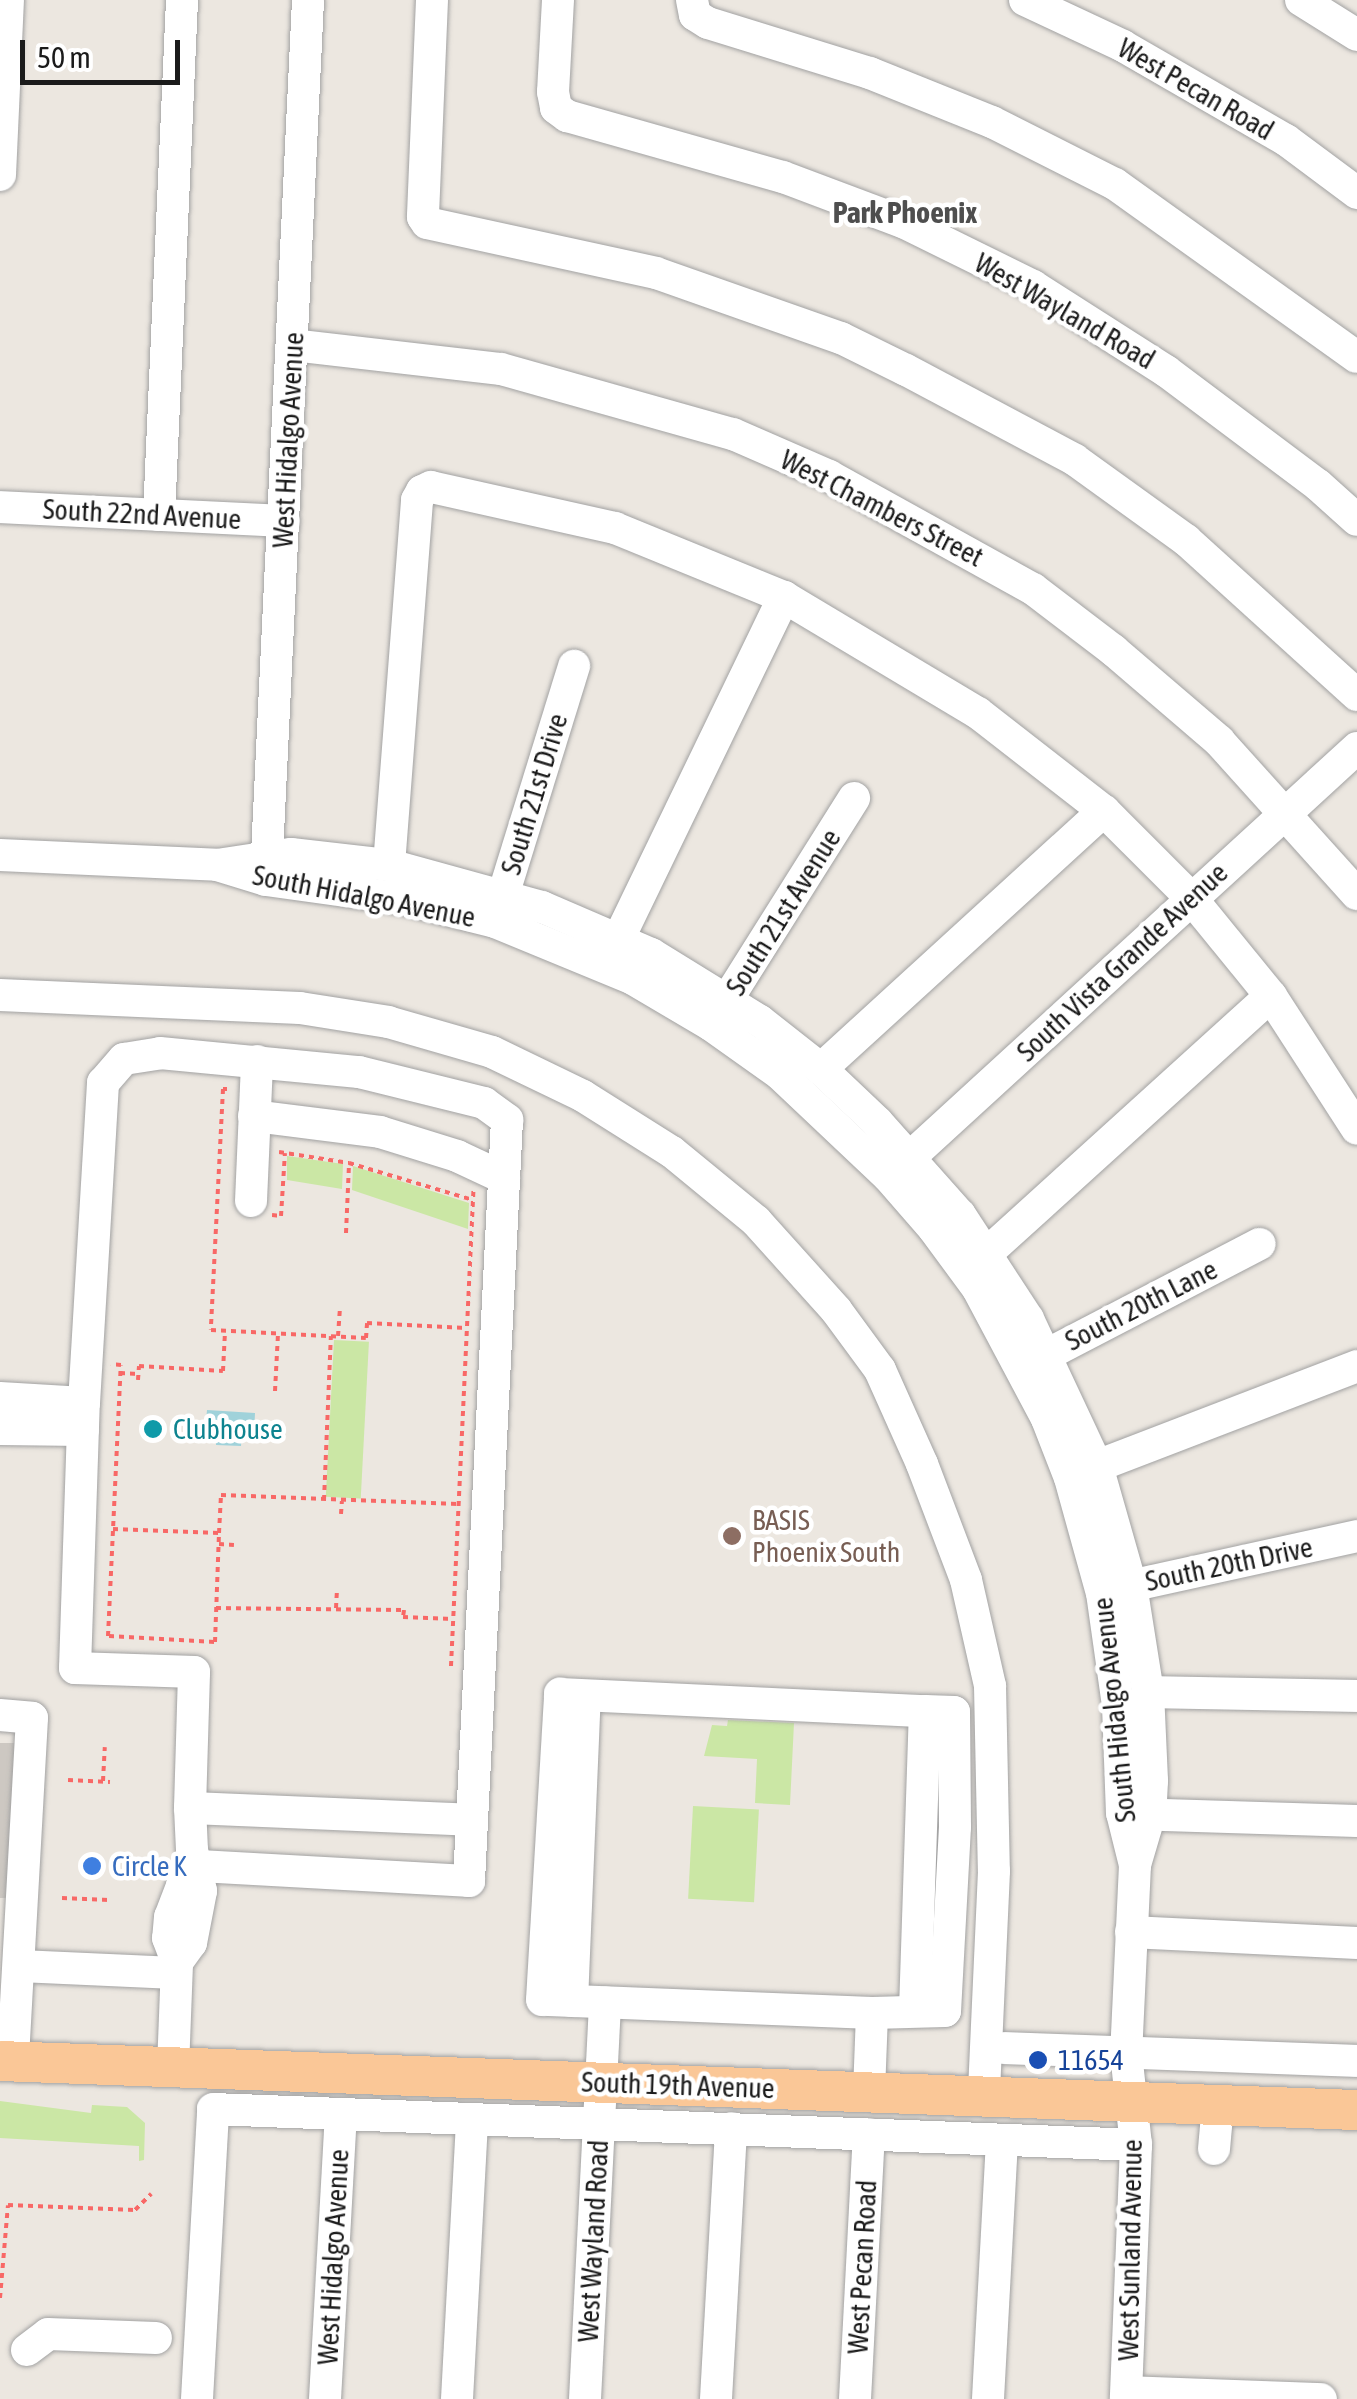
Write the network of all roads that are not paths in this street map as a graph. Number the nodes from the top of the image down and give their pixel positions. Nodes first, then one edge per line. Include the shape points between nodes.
1 (8, 0) edge
2 (182, 0) edge
3 (308, 0) edge
4 (432, 0) edge
5 (558, 0) edge
6 (692, 0) edge
7 (1025, 0) edge
8 (1301, 0) edge
9 (1357, 35) edge
10 (0, 176) edge
11 (1357, 192) edge
12 (292, 345) junction
13 (1357, 357) edge
14 (0, 507) edge
15 (159, 515) junction
16 (1357, 520) edge
17 (284, 521) junction
18 (784, 597) junction
19 (574, 666) dead end
20 (1357, 695) edge
21 (1357, 748) edge
22 (854, 798) dead end
23 (1104, 811) junction
24 (1286, 812) junction
25 (0, 855) edge
26 (389, 865) junction
27 (267, 867) junction
28 (1357, 894) edge
29 (1191, 898) junction
30 (499, 908) junction
31 (619, 938) junction
32 (0, 995) edge
33 (1271, 996) junction
34 (719, 1013) junction
35 (822, 1069) junction
36 (256, 1089) junction
37 (1357, 1129) edge
38 (900, 1166) junction
39 (490, 1172) junction
40 (251, 1201) dead end
41 (1260, 1244) dead end
42 (986, 1254) junction
43 (1035, 1360) junction
44 (1357, 1366) edge
45 (0, 1398) edge
46 (84, 1417) junction
47 (0, 1429) edge
48 (1096, 1466) junction
49 (1357, 1536) edge
50 (1116, 1589) junction
51 (1148, 1692) junction
52 (1357, 1696) edge
53 (0, 1715) edge
54 (190, 1808) junction
55 (1136, 1814) junction
56 (472, 1820) junction
57 (1357, 1821) edge
58 (196, 1870) junction
59 (1131, 1932) junction
60 (1357, 1943) edge
61 (13, 1956) edge
62 (176, 1968) junction
63 (605, 2003) junction
64 (872, 2013) junction
65 (1005, 2048) dead end
66 (1126, 2052) junction
67 (1357, 2061) edge
68 (6, 2062) edge
69 (173, 2068) junction
70 (602, 2083) junction
71 (869, 2092) junction
72 (984, 2096) junction
73 (1129, 2101) junction
74 (1218, 2104) junction
75 (1357, 2110) edge
76 (341, 2114) junction
77 (472, 2118) junction
78 (600, 2123) junction
79 (730, 2128) junction
80 (869, 2134) junction
81 (1002, 2140) junction
82 (1136, 2146) junction
83 (1214, 2149) dead end
84 (156, 2338) dead end
85 (27, 2350) dead end
86 (1127, 2395) edge
87 (1256, 2398) edge
88 (197, 2399) edge
89 (325, 2399) edge
90 (457, 2399) edge
91 (585, 2399) edge
92 (716, 2399) edge
93 (855, 2399) edge
94 (988, 2399) edge
95 (1320, 2399) edge

1 - 10 street
2 - 15 street
3 - 12 street, West Hidalgo Avenue
4 - 20 street via 427,223 656,272 841,338 906,370 1075,460 1186,540
5 - 16 street, West Wayland Road via 553,92 556,108 567,116 784,177 903,222 1032,286 1166,370
6 - 13 street via 694,15 708,23 870,73 992,122 1115,184
7 - 11 street, West Pecan Road via 1238,112
8 - 9 street
12 - 17 street, West Hidalgo Avenue
12 - 24 street, West Chambers Street via 501,370 733,434 829,476 1033,589 1219,741
14 - 15 street, South 22nd Avenue
15 - 17 street, South 22nd Avenue
17 - 27 street, West Hidalgo Avenue
18 - 23 street via 978,713
18 - 26 street via 615,528 431,487 422,492
18 - 31 street
19 - 30 street, South 21st Drive
21 - 24 street, South Vista Grande Avenue
22 - 34 street, South 21st Avenue
23 - 29 street
23 - 35 street
24 - 28 street, West Chambers Street
24 - 29 street, South Vista Grande Avenue
25 - 27 street, South Hidalgo Avenue
26 - 27 street, South Hidalgo Avenue via 318,855
26 - 30 street, South Hidalgo Avenue
27 - 30 street, South Hidalgo Avenue via 404,899
29 - 33 street
29 - 38 street, South Vista Grande Avenue
30 - 31 street, South Hidalgo Avenue
30 - 34 street, South Hidalgo Avenue via 633,979
31 - 34 street, South Hidalgo Avenue
32 - 72 street via 300,1008 388,1022 492,1052 582,1096 672,1152 756,1221 880,1370 966,1580 990,1686 994,1854
33 - 37 street
33 - 42 street
34 - 35 street, South Hidalgo Avenue
34 - 38 street, South Hidalgo Avenue via 780,1074
35 - 38 street, South Hidalgo Avenue
36 - 39 street
36 - 39 street via 359,1072 484,1103 507,1120
36 - 40 street
36 - 46 street via 160,1053 124,1058 109,1072 100,1096
38 - 42 street, South Hidalgo Avenue
38 - 43 street, South Hidalgo Avenue via 978,1290
39 - 56 street
41 - 43 street, South 20th Lane
42 - 43 street, South Hidalgo Avenue
43 - 48 street, South Hidalgo Avenue
43 - 50 street, South Hidalgo Avenue via 1070,1478
44 - 48 street
45 - 46 street
46 - 47 street
46 - 54 street via 92,1635 75,1668 194,1672
48 - 50 street, South Hidalgo Avenue
49 - 50 street, South 20th Drive
50 - 51 street, South Hidalgo Avenue
50 - 55 street, South Hidalgo Avenue via 1118,1705
51 - 52 street
51 - 55 street, South Hidalgo Avenue
53 - 61 street via 32,1718
54 - 56 street
54 - 58 street
55 - 57 street
55 - 59 street, South Hidalgo Avenue
56 - 58 street via 469,1881
58 - 62 street via 182,1886 184,1905 168,1938
59 - 60 street
59 - 66 street
61 - 62 street
61 - 68 street
62 - 69 street
63 - 64 street
63 - 64 street via 542,2000 560,1694 954,1712 954,1828 930,2010
63 - 70 street, West Wayland Road
64 - 71 street
65 - 66 street
66 - 67 street
66 - 73 street
68 - 69 main road, South 19th Avenue
69 - 70 main road, South 19th Avenue
70 - 71 main road, South 19th Avenue
70 - 78 street, West Wayland Road
71 - 72 main road, South 19th Avenue
72 - 73 main road, South 19th Avenue
73 - 74 main road, South 19th Avenue
73 - 82 street, West Sunland Avenue
74 - 75 main road, South 19th Avenue
74 - 83 street
76 - 77 street
76 - 88 street via 212,2110
76 - 89 street, West Hidalgo Avenue
77 - 78 street
77 - 90 street
78 - 79 street
78 - 91 street, West Wayland Road
79 - 80 street
79 - 92 street
80 - 81 street
80 - 93 street, West Pecan Road
81 - 82 street
81 - 94 street
82 - 86 street, West Sunland Avenue
84 - 85 street via 48,2334
86 - 87 street
87 - 95 street

